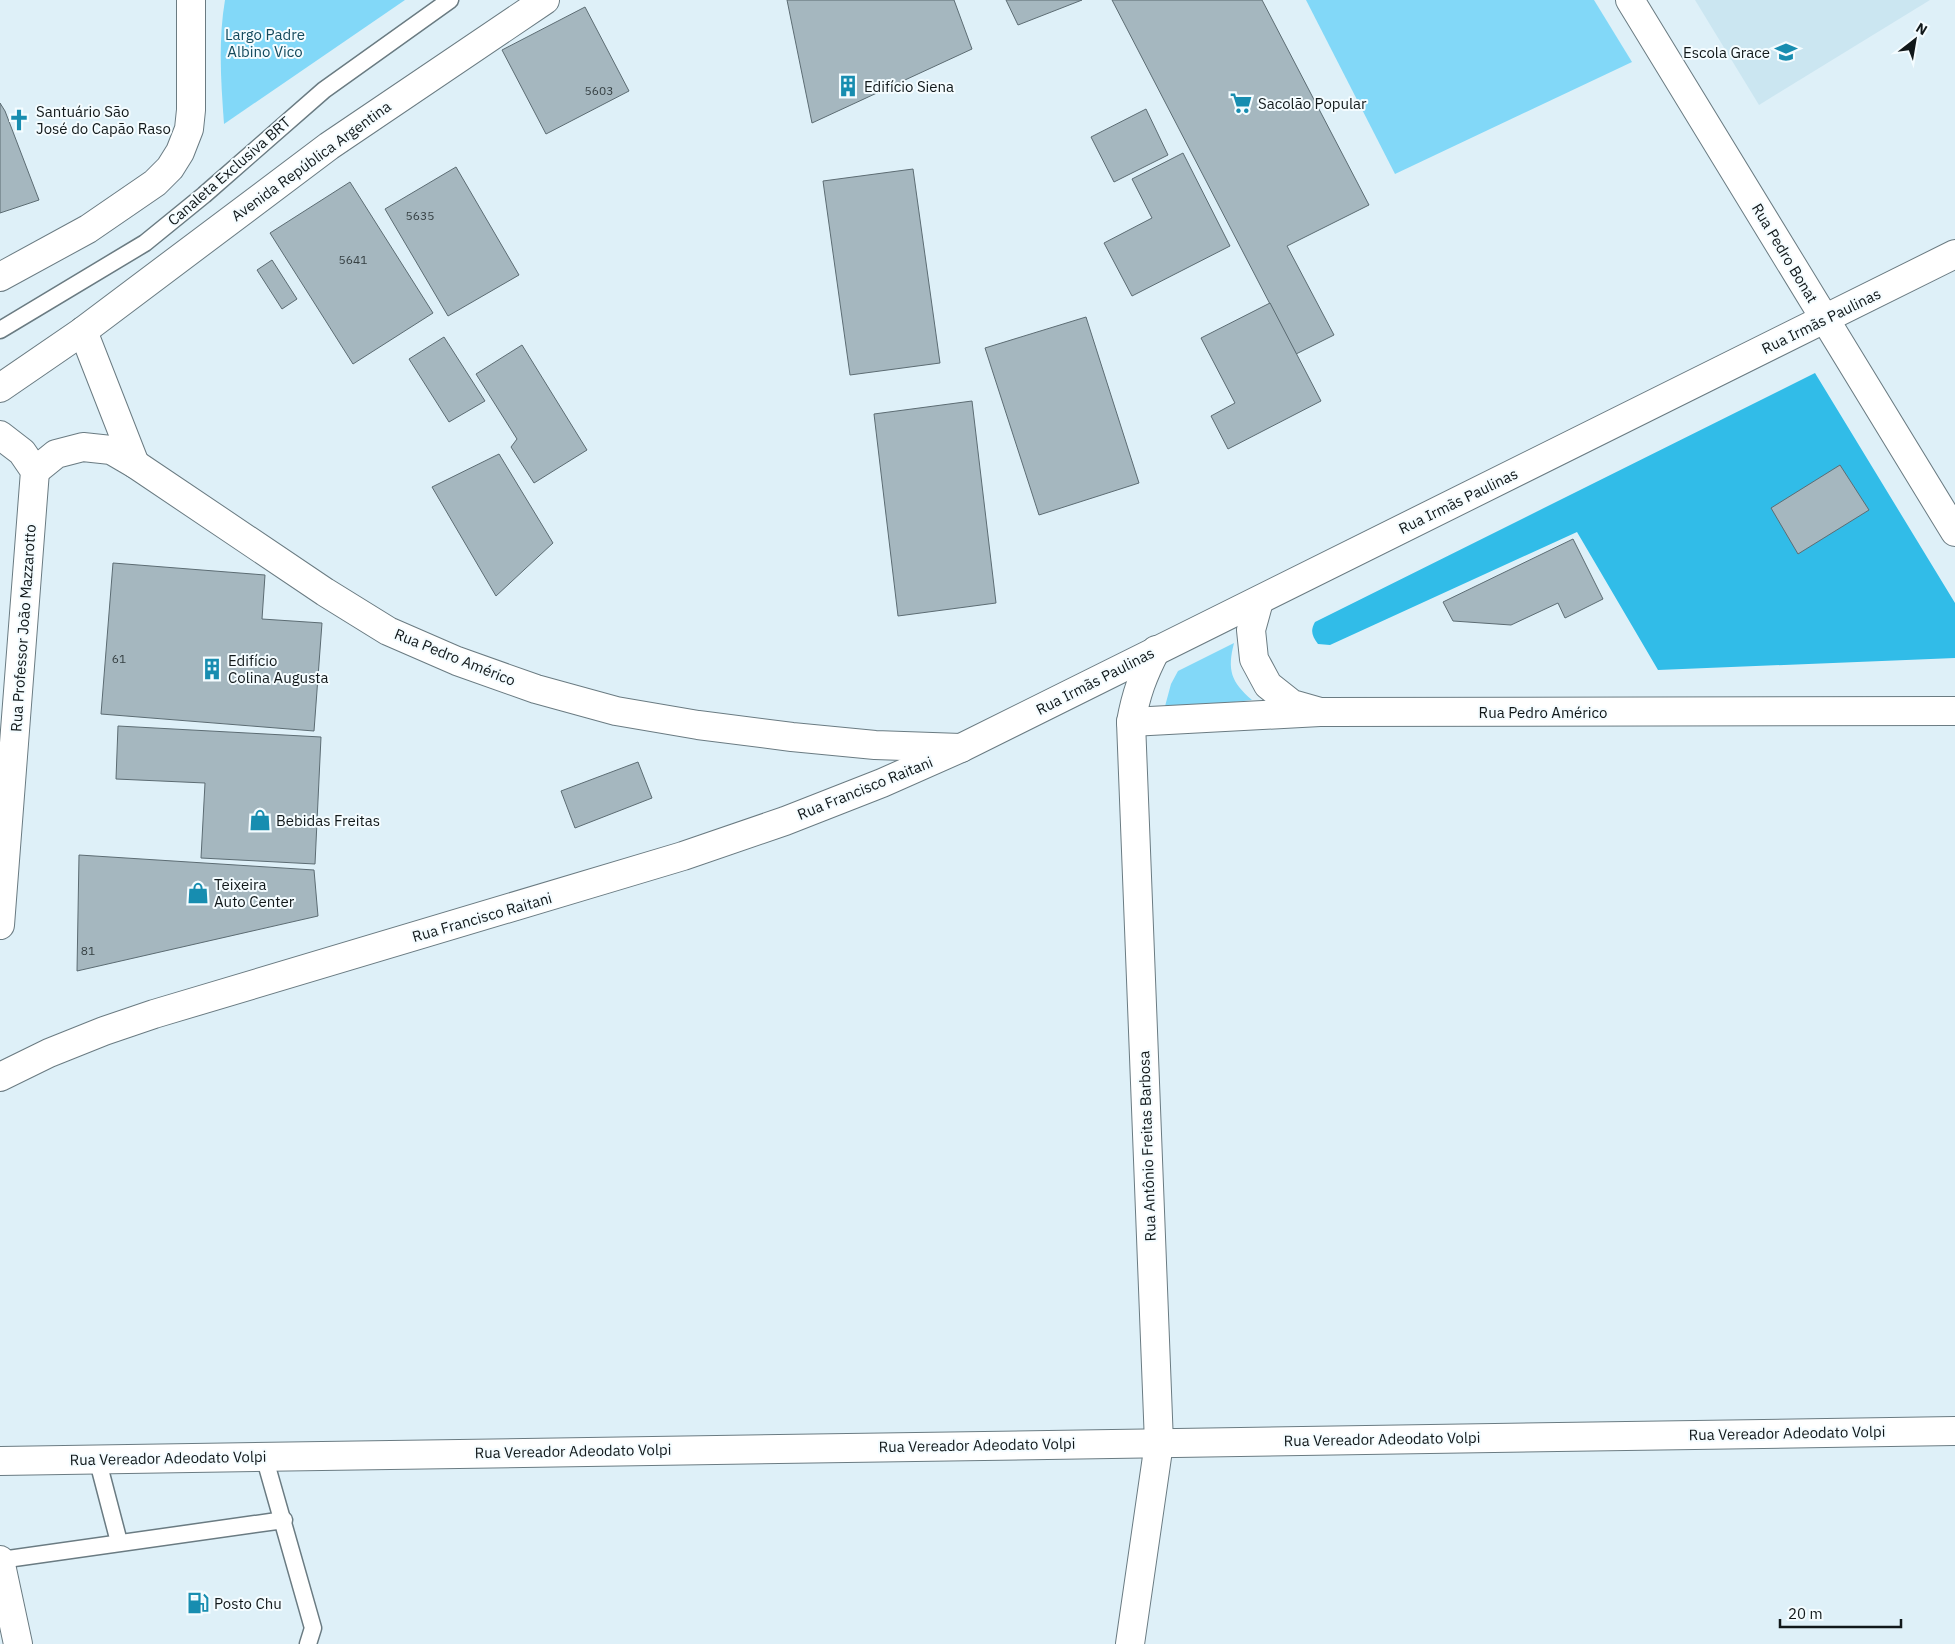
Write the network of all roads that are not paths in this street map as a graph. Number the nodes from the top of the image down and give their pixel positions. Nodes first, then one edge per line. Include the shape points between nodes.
1 (190, 0) edge
2 (450, 0) edge
3 (545, 0) edge
4 (1630, 0) edge
5 (1955, 254) edge
6 (0, 277) edge
7 (1825, 319) junction
8 (0, 330) edge
9 (83, 331) junction
10 (0, 388) edge
11 (0, 435) edge
12 (136, 464) junction
13 (34, 471) junction
14 (1955, 532) edge
15 (1259, 601) junction
16 (1156, 650) junction
17 (1955, 710) edge
18 (1320, 712) junction
19 (1131, 722) junction
20 (961, 748) junction
21 (0, 926) edge
22 (0, 1078) edge
23 (1955, 1431) edge
24 (1158, 1443) junction
25 (264, 1456) junction
26 (97, 1458) junction
27 (0, 1461) edge
28 (284, 1520) junction
29 (120, 1542) junction
30 (0, 1560) edge
31 (18, 1644) edge
32 (308, 1644) edge
33 (1130, 1644) edge

1 - 6 street via 189,129 170,168 155,183 88,229
2 - 8 lane, Canaleta Exclusiva BRT via 324,90 145,243
3 - 9 street, Avenida República Argentina via 329,146
4 - 7 street, Rua Pedro Bonat
5 - 7 street, Rua Irmãs Paulinas
7 - 14 street, Rua Pedro Bonat
7 - 15 street, Rua Irmãs Paulinas
9 - 10 street, Avenida República Argentina
9 - 12 street
11 - 13 street via 22,452
12 - 13 street, Rua Pedro Américo via 111,450 83,446 56,454
12 - 20 street, Rua Pedro Américo via 388,631 457,661 536,689 616,711 698,725 875,745
13 - 21 street, Rua Professor João Mazzarotto
15 - 16 street, Rua Irmãs Paulinas
15 - 18 street via 1250,630 1254,659 1268,685 1292,704
16 - 19 street, Rua Antônio Freitas Barbosa via 1143,675
16 - 20 street, Rua Irmãs Paulinas
17 - 18 street, Rua Pedro Américo
18 - 19 street, Rua Pedro Américo
19 - 24 street, Rua Antônio Freitas Barbosa
20 - 22 street, Rua Francisco Raitani via 882,783 757,831 600,882 154,1014 49,1053
23 - 24 street, Rua Vereador Adeodato Volpi
24 - 25 street, Rua Vereador Adeodato Volpi
24 - 33 street, Rua Antônio Freitas Barbosa
25 - 26 street, Rua Vereador Adeodato Volpi
25 - 28 lane
26 - 27 street, Rua Vereador Adeodato Volpi
26 - 29 lane
28 - 29 lane
28 - 32 lane via 313,1628
29 - 30 lane
30 - 31 street

